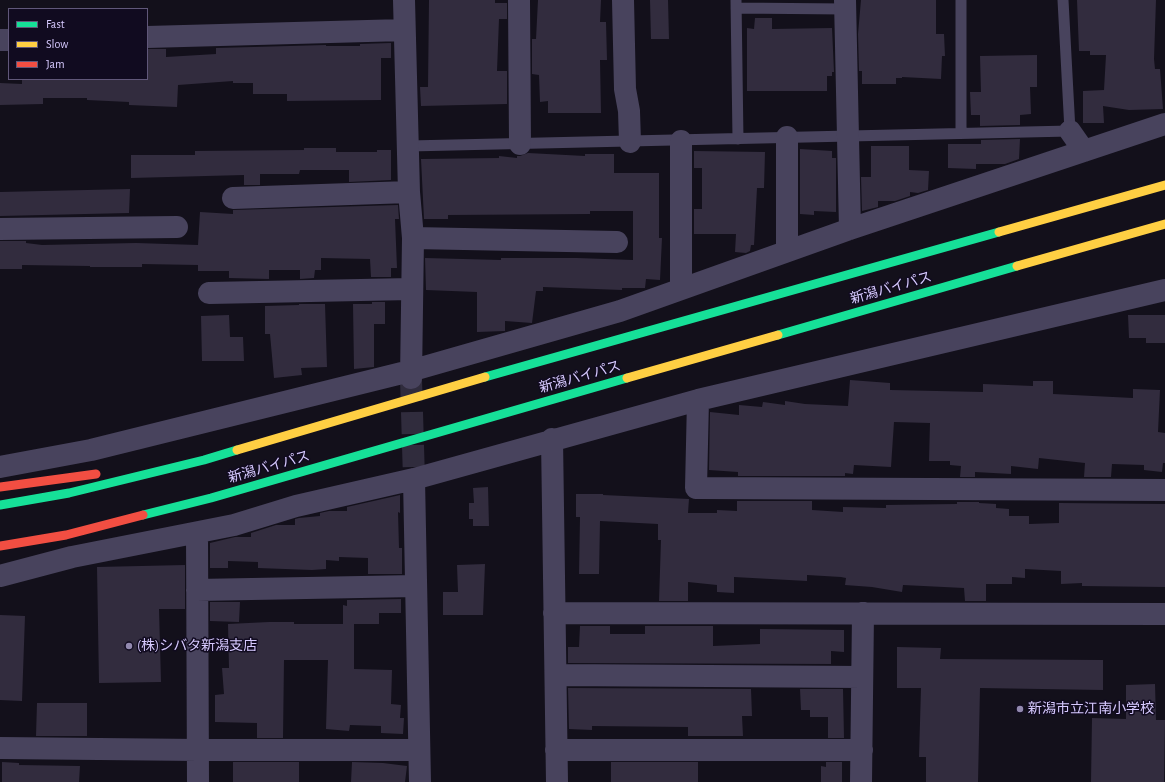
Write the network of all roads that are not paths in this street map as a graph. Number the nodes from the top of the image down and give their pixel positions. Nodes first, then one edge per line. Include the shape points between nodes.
1 (404, 0) edge
2 (518, 0) edge
3 (623, 0) edge
4 (960, 0) edge
5 (1063, 0) edge
6 (736, 4) edge
7 (845, 5) edge
8 (404, 30) junction
9 (148, 36) edge
10 (1165, 124) edge
11 (1070, 131) junction
12 (961, 133) junction
13 (848, 135) junction
14 (787, 137) junction
15 (738, 139) junction
16 (681, 141) junction
17 (630, 142) junction
18 (520, 144) junction
19 (409, 146) junction
20 (1084, 151) junction
21 (1165, 185) edge
22 (409, 192) junction
23 (233, 198) dead end
24 (1165, 224) edge
25 (177, 227) dead end
26 (0, 228) edge
27 (850, 229) junction
28 (413, 238) junction
29 (617, 242) dead end
30 (788, 251) junction
31 (681, 288) junction
32 (411, 289) junction
33 (1165, 290) edge
34 (209, 293) dead end
35 (410, 374) junction
36 (698, 400) junction
37 (552, 439) junction
38 (204, 460) junction
39 (0, 467) edge
40 (118, 471) dead end
41 (102, 473) dead end
42 (414, 479) junction
43 (0, 487) edge
44 (1165, 490) edge
45 (0, 505) edge
46 (197, 533) junction
47 (0, 546) edge
48 (0, 576) edge
49 (416, 586) junction
50 (197, 590) junction
51 (554, 613) junction
52 (863, 613) junction
53 (1165, 614) edge
54 (556, 675) junction
55 (862, 678) junction
56 (0, 748) edge
57 (198, 750) junction
58 (418, 750) junction
59 (556, 750) junction
60 (862, 750) junction
61 (198, 782) edge
62 (420, 782) edge
63 (557, 782) edge
64 (861, 782) edge

1 - 8 street
2 - 18 street
3 - 17 street via 625,89 630,111
4 - 12 lane
5 - 11 lane
6 - 7 lane
6 - 15 lane
7 - 13 street
8 - 9 street
8 - 19 street
10 - 20 street
11 - 12 lane
11 - 20 street
12 - 13 lane
13 - 14 lane
13 - 27 street
14 - 15 lane
14 - 30 street
15 - 16 lane
16 - 17 lane
16 - 31 street
17 - 18 lane
18 - 19 lane
19 - 22 street
20 - 27 street
21 - 38 highway, 新潟バイパス via 378,407
22 - 23 street
22 - 28 street
24 - 47 highway, 新潟バイパス via 211,498 66,535
25 - 26 street
27 - 30 street
28 - 29 street
28 - 32 street
30 - 31 street
31 - 35 street via 620,311
32 - 34 street
32 - 35 street
33 - 36 street
35 - 39 street via 90,450
36 - 37 street
36 - 44 street via 696,488
37 - 42 street
37 - 51 street
38 - 40 highway
38 - 45 highway, 新潟バイパス via 69,493
41 - 43 highway
42 - 46 street via 296,506 234,525
42 - 49 street
46 - 48 street via 72,557
46 - 50 street
49 - 50 street
49 - 58 street
50 - 57 street
51 - 52 street
51 - 54 street
52 - 53 street
52 - 55 street
54 - 55 street
54 - 59 street
55 - 60 street
56 - 57 street
57 - 58 street
57 - 61 street
58 - 62 street
59 - 60 street
59 - 63 street
60 - 64 street

